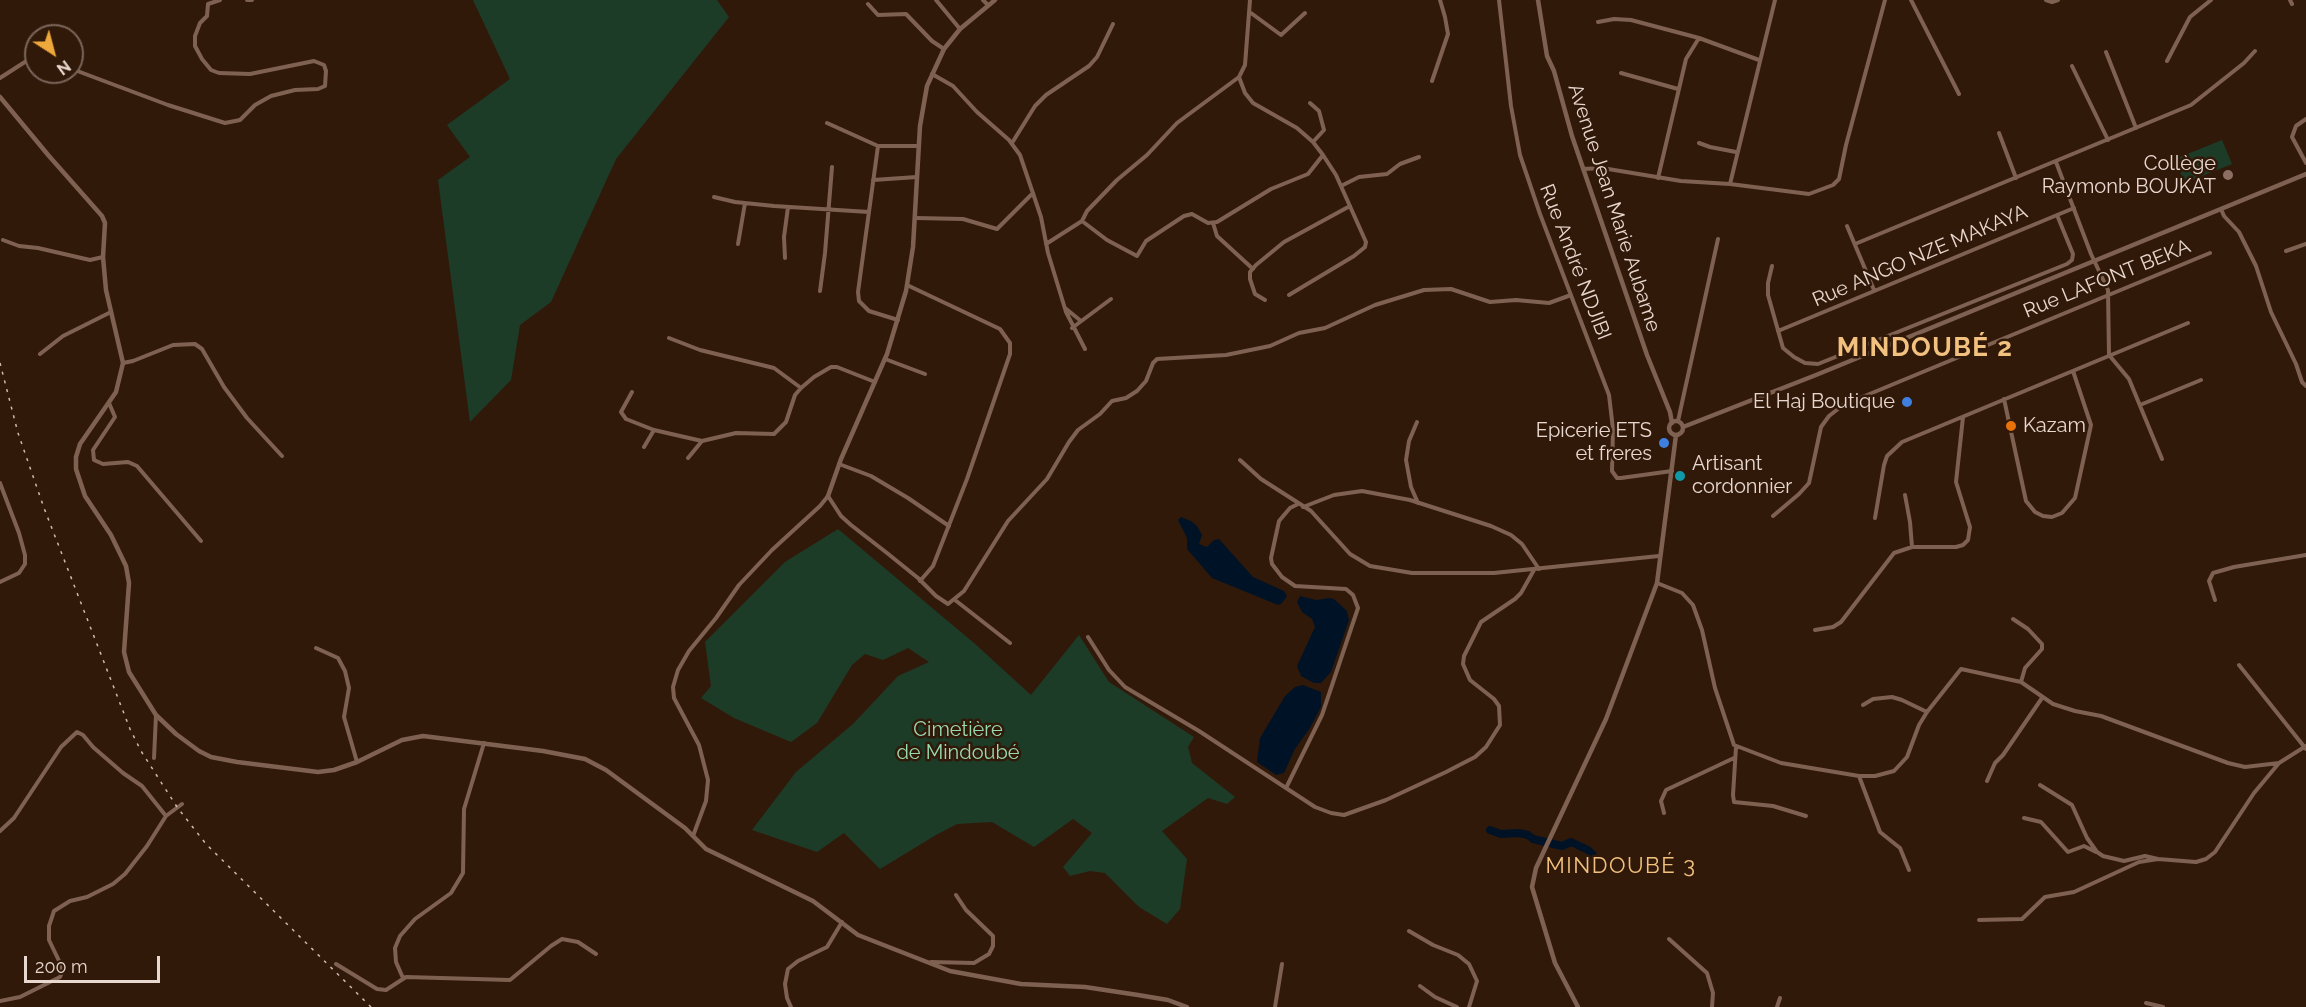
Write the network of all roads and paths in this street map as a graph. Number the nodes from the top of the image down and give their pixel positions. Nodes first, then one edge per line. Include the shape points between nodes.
1 (220, 0) edge
2 (247, 0) edge
3 (252, 0) edge
4 (936, 0) edge
5 (983, 0) edge
6 (995, 0) edge
7 (1250, 0) edge
8 (1440, 0) edge
9 (1499, 0) edge
10 (1538, 0) edge
11 (1775, 0) edge
12 (1885, 0) edge
13 (1911, 0) edge
14 (2046, 0) edge
15 (2058, 0) edge
16 (2211, 0) edge
17 (868, 4) dead end
18 (988, 5) junction
19 (1251, 13) junction
20 (1305, 13) dead end
21 (1598, 22) dead end
22 (1113, 24) dead end
23 (960, 29) junction
24 (1699, 38) junction
25 (944, 49) junction
26 (2255, 51) dead end
27 (2106, 52) dead end
28 (1759, 60) junction
29 (2167, 61) dead end
30 (24, 63) edge
31 (2072, 66) dead end
32 (1621, 73) dead end
33 (84, 74) edge
34 (932, 74) junction
35 (1, 77) edge
36 (1239, 77) junction
37 (1432, 81) dead end
38 (1678, 88) junction
39 (1959, 94) dead end
40 (0, 97) edge
41 (1310, 103) dead end
42 (2306, 119) edge
43 (827, 123) dead end
44 (2136, 128) junction
45 (1999, 133) dead end
46 (2108, 140) junction
47 (1313, 142) junction
48 (1012, 143) junction
49 (1700, 143) dead end
50 (878, 146) junction
51 (920, 146) junction
52 (1736, 152) junction
53 (1323, 155) junction
54 (1419, 157) dead end
55 (2056, 162) junction
56 (2306, 163) edge
57 (831, 167) dead end
58 (1583, 169) junction
59 (2306, 174) edge
60 (918, 177) junction
61 (1658, 178) junction
62 (2016, 178) junction
63 (873, 180) junction
64 (1730, 184) junction
65 (1341, 186) junction
66 (1033, 193) junction
67 (714, 197) dead end
68 (745, 203) junction
69 (1350, 206) junction
70 (788, 207) junction
71 (2074, 208) junction
72 (2221, 209) junction
73 (829, 210) junction
74 (869, 212) junction
75 (2057, 215) junction
76 (916, 218) junction
77 (1082, 221) junction
78 (1213, 224) junction
79 (1847, 226) dead end
80 (1718, 239) dead end
81 (3, 240) dead end
82 (738, 244) dead end
83 (1046, 244) junction
84 (1855, 244) junction
85 (2306, 244) edge
86 (2286, 251) dead end
87 (2210, 253) dead end
88 (103, 257) junction
89 (785, 258) dead end
90 (2095, 261) junction
91 (1772, 266) dead end
92 (1253, 269) junction
93 (907, 285) junction
94 (1874, 290) junction
95 (820, 291) dead end
96 (1289, 295) dead end
97 (1570, 295) junction
98 (2109, 295) junction
99 (1111, 299) dead end
100 (1265, 300) dead end
101 (1065, 308) junction
102 (111, 312) junction
103 (898, 320) junction
104 (1081, 321) junction
105 (2188, 323) dead end
106 (1072, 328) junction
107 (1778, 331) junction
108 (669, 338) dead end
109 (1085, 349) dead end
110 (39, 354) dead end
111 (2109, 355) junction
112 (885, 359) junction
113 (123, 363) junction
114 (2073, 370) junction
115 (925, 374) dead end
116 (2201, 380) dead end
117 (875, 382) junction
118 (2306, 386) edge
119 (801, 388) junction
120 (632, 392) dead end
121 (2004, 399) junction
122 (110, 403) junction
123 (2140, 405) junction
124 (1963, 416) junction
125 (1678, 421) junction
126 (1417, 422) dead end
127 (1672, 423) junction
128 (1683, 427) junction
129 (654, 430) junction
130 (1676, 435) junction
131 (702, 441) junction
132 (644, 447) dead end
133 (282, 456) dead end
134 (688, 458) dead end
135 (2162, 459) dead end
136 (1240, 460) dead end
137 (839, 464) junction
138 (1672, 471) junction
139 (0, 483) edge
140 (1905, 495) dead end
141 (828, 496) junction
142 (1418, 503) junction
143 (1300, 506) junction
144 (1773, 516) dead end
145 (1875, 518) dead end
146 (949, 526) junction
147 (201, 541) dead end
148 (1912, 548) junction
149 (2306, 555) edge
150 (1659, 556) junction
151 (1536, 569) junction
152 (920, 580) junction
153 (0, 582) edge
154 (1657, 583) junction
155 (955, 600) junction
156 (2216, 600) dead end
157 (2013, 619) dead end
158 (1815, 630) dead end
159 (1088, 637) dead end
160 (1010, 643) dead end
161 (316, 648) dead end
162 (2239, 665) dead end
163 (2022, 682) junction
164 (2042, 698) junction
165 (1863, 705) dead end
166 (1927, 712) junction
167 (156, 715) junction
168 (485, 742) junction
169 (1736, 747) junction
170 (2306, 748) edge
171 (154, 758) dead end
172 (1734, 758) junction
173 (357, 762) junction
174 (2278, 763) junction
175 (1859, 776) junction
176 (1987, 781) dead end
177 (2040, 785) dead end
178 (1286, 788) junction
179 (182, 804) dead end
180 (1664, 813) dead end
181 (166, 816) junction
182 (1806, 816) dead end
183 (2024, 818) dead end
184 (0, 831) edge
185 (693, 836) junction
186 (2097, 852) junction
187 (2158, 859) junction
188 (1909, 870) dead end
189 (956, 895) dead end
190 (1979, 920) dead end
191 (842, 922) junction
192 (1409, 931) dead end
193 (1669, 939) dead end
194 (596, 954) dead end
195 (925, 962) junction
196 (336, 964) dead end
197 (1282, 964) dead end
198 (403, 978) junction
199 (1420, 986) dead end
200 (1780, 998) dead end
201 (0, 1001) edge
202 (2146, 1003) dead end
203 (791, 1007) edge
204 (1187, 1007) edge
205 (1275, 1007) edge
206 (1457, 1007) edge
207 (1469, 1007) edge
208 (1578, 1007) edge
209 (1712, 1007) edge
210 (1777, 1007) edge
211 (2163, 1007) edge

1 - 33 street via 208,4 207,16 195,36 195,46 211,70 219,74 250,74 314,61 324,65 325,86 271,96 240,120 225,123
2 - 3 street
4 - 23 street
5 - 18 street
6 - 18 street
7 - 19 street
8 - 37 street via 1448,34
9 - 97 street, Rue André NDJIBI via 1518,147
10 - 58 street, Avenue Jean Marie Aubame via 1547,56
11 - 28 street
12 - 64 street via 1839,179 1809,195
13 - 39 street
14 - 15 street
16 - 29 street via 2190,18
17 - 25 street via 878,15 906,14
18 - 23 street
19 - 20 street via 1281,35
19 - 36 street via 1245,65
21 - 24 street via 1623,19
22 - 48 street via 1097,57 1035,106
23 - 25 street
24 - 28 street
24 - 38 street via 1688,54
25 - 34 street
26 - 44 street via 2192,105
27 - 44 street
28 - 52 street
30 - 35 street
31 - 46 street
32 - 38 street
34 - 48 street via 953,86
34 - 51 street via 923,102
36 - 47 street via 1252,103 1278,116
36 - 77 street via 1177,123 1095,203
38 - 61 street
40 - 88 street via 102,216
41 - 47 street via 1319,111 1324,130
42 - 56 street via 2292,131
43 - 50 street
44 - 46 street
45 - 62 street
46 - 55 street
47 - 53 street
48 - 66 street
49 - 52 street
50 - 51 street
50 - 63 street
51 - 60 street
52 - 64 street
53 - 65 street
53 - 78 street via 1304,177 1270,189
54 - 65 street via 1387,174 1359,177
55 - 62 street
55 - 71 street
57 - 73 street
58 - 61 street via 1602,168
58 - 127 street, Avenue Jean Marie Aubame
59 - 72 street
60 - 63 street
60 - 76 street
61 - 64 street
62 - 84 street
63 - 74 street
65 - 69 street
66 - 76 street via 997,229 963,219
66 - 83 street
67 - 68 street
68 - 70 street
68 - 82 street
69 - 92 street via 1284,242
69 - 96 street via 1365,247
70 - 73 street
70 - 89 street
71 - 75 street, Rue ANGO NZE MAKAYA
71 - 90 street
72 - 90 street
72 - 118 street via 2239,232 2256,266 2271,312
73 - 74 street
73 - 95 street
74 - 103 street via 859,301 869,311
75 - 94 street, Rue ANGO NZE MAKAYA
75 - 107 street via 2073,257 2067,264 1818,364 1805,363 1788,353
76 - 93 street
77 - 78 street via 1137,256 1153,235 1189,213
77 - 83 street
78 - 92 street via 1217,236
79 - 84 street
80 - 125 street
81 - 88 street via 90,260
83 - 101 street
84 - 94 street
85 - 86 street
87 - 98 street, Rue LAFONT BEKA
88 - 102 street
90 - 98 street
90 - 128 street
91 - 107 street via 1768,287
92 - 100 street via 1250,279 1255,294
93 - 103 street
93 - 146 street via 1000,329 1010,343 1010,354
94 - 107 street, Rue ANGO NZE MAKAYA
97 - 138 street, Rue André NDJIBI via 1609,395 1613,474 1621,478
97 - 155 street via 1549,303 1490,302 1451,290 1424,290 1376,304 1323,329 1299,333 1270,346 1226,355 1157,358 1137,391 1112,401 1078,430 1047,478 1008,521
98 - 111 street
98 - 144 street, Rue LAFONT BEKA via 1843,405 1821,427 1809,483
99 - 104 street
101 - 104 street
101 - 106 street
102 - 110 street via 63,336
102 - 113 street
103 - 112 street
104 - 106 street
105 - 111 street
106 - 109 street
108 - 119 street via 707,352 774,368
111 - 114 street
111 - 123 street via 2129,379
112 - 115 street
112 - 117 street
113 - 122 street
113 - 133 street via 173,345 195,344 247,418
114 - 121 street
114 - 121 street via 2091,425 2075,498 2062,513 2043,516 2026,501
116 - 123 street
117 - 119 street via 831,367
117 - 137 street
119 - 131 street via 784,426 774,434 736,433
120 - 129 street via 621,412 623,416
121 - 124 street
122 - 147 street via 115,417 93,450 94,460 137,466
122 - 167 street via 80,444 76,458 78,478 126,566 126,664
123 - 135 street
124 - 145 street via 1910,438 1892,450 1884,465
124 - 148 street via 1956,482 1970,527 1968,540 1956,547
125 - 127 street
125 - 128 street
126 - 142 street via 1406,460
127 - 130 street via 1669,429
128 - 130 street
129 - 131 street
129 - 132 street
130 - 138 street
131 - 134 street
136 - 143 street
137 - 141 street
137 - 146 street via 871,476
138 - 150 street
139 - 153 street via 25,555 19,573
140 - 148 street
141 - 152 street via 850,525
141 - 185 street via 739,585 675,676 674,698 699,745 708,780 706,801
142 - 143 street via 1362,491
142 - 151 street via 1510,535 1522,544
143 - 151 street via 1324,523 1350,554 1370,566 1412,573
143 - 178 street via 1290,508 1279,521 1272,564 1295,586 1346,589 1358,608 1322,715
146 - 152 street via 933,566
148 - 158 street via 1889,558 1839,624
149 - 156 street via 2213,573 2209,581
150 - 151 street
150 - 154 street
151 - 178 street via 1515,599 1481,622 1464,656 1470,680 1494,699 1500,716 1500,724 1481,752 1386,800 1344,815 1315,807
152 - 155 street via 944,602
154 - 169 street via 1682,593 1693,605
154 - 208 street via 1606,720 1533,877 1533,894 1555,963
155 - 160 street
157 - 163 street via 2042,644 2025,668
159 - 178 street via 1125,687
161 - 173 street via 338,658 345,671 349,688 344,717
162 - 170 street
163 - 164 street
163 - 166 street via 1961,669
164 - 174 street via 2238,766
164 - 176 street via 1995,763
165 - 166 street via 1873,699 1892,697
166 - 175 street via 1903,763 1888,773
167 - 171 street
167 - 173 street via 211,757 318,772
168 - 173 street via 413,737
168 - 185 street via 597,763
168 - 198 street via 464,809 463,873 451,893 415,919 400,936 395,948
169 - 172 street
169 - 175 street via 1781,763
170 - 174 street
172 - 180 street via 1666,790 1661,801
172 - 182 street via 1734,802
174 - 187 street via 2212,855 2196,862
175 - 188 street via 1880,832 1900,848
177 - 186 street via 2072,805
179 - 181 street
181 - 184 street via 142,786 77,732 57,752 14,818
181 - 201 street via 147,846 113,884 54,911 49,940 61,965 60,977 20,997
183 - 186 street via 2041,822 2068,852 2084,846
185 - 191 street via 706,849 813,901
186 - 187 street via 2116,860 2145,856
187 - 190 street via 2134,864 2074,892 2045,897 2022,919
189 - 195 street via 993,936 993,946 989,954 974,963
191 - 195 street via 858,935
191 - 203 street via 827,947 788,969 785,984
192 - 207 street via 1469,964 1477,981
193 - 209 street via 1707,973 1713,993
194 - 198 street via 578,942 562,939 510,980
195 - 204 street via 950,971 1021,984 1096,989
196 - 198 street via 377,989 386,990
197 - 205 street
199 - 206 street
200 - 210 street
202 - 211 street

